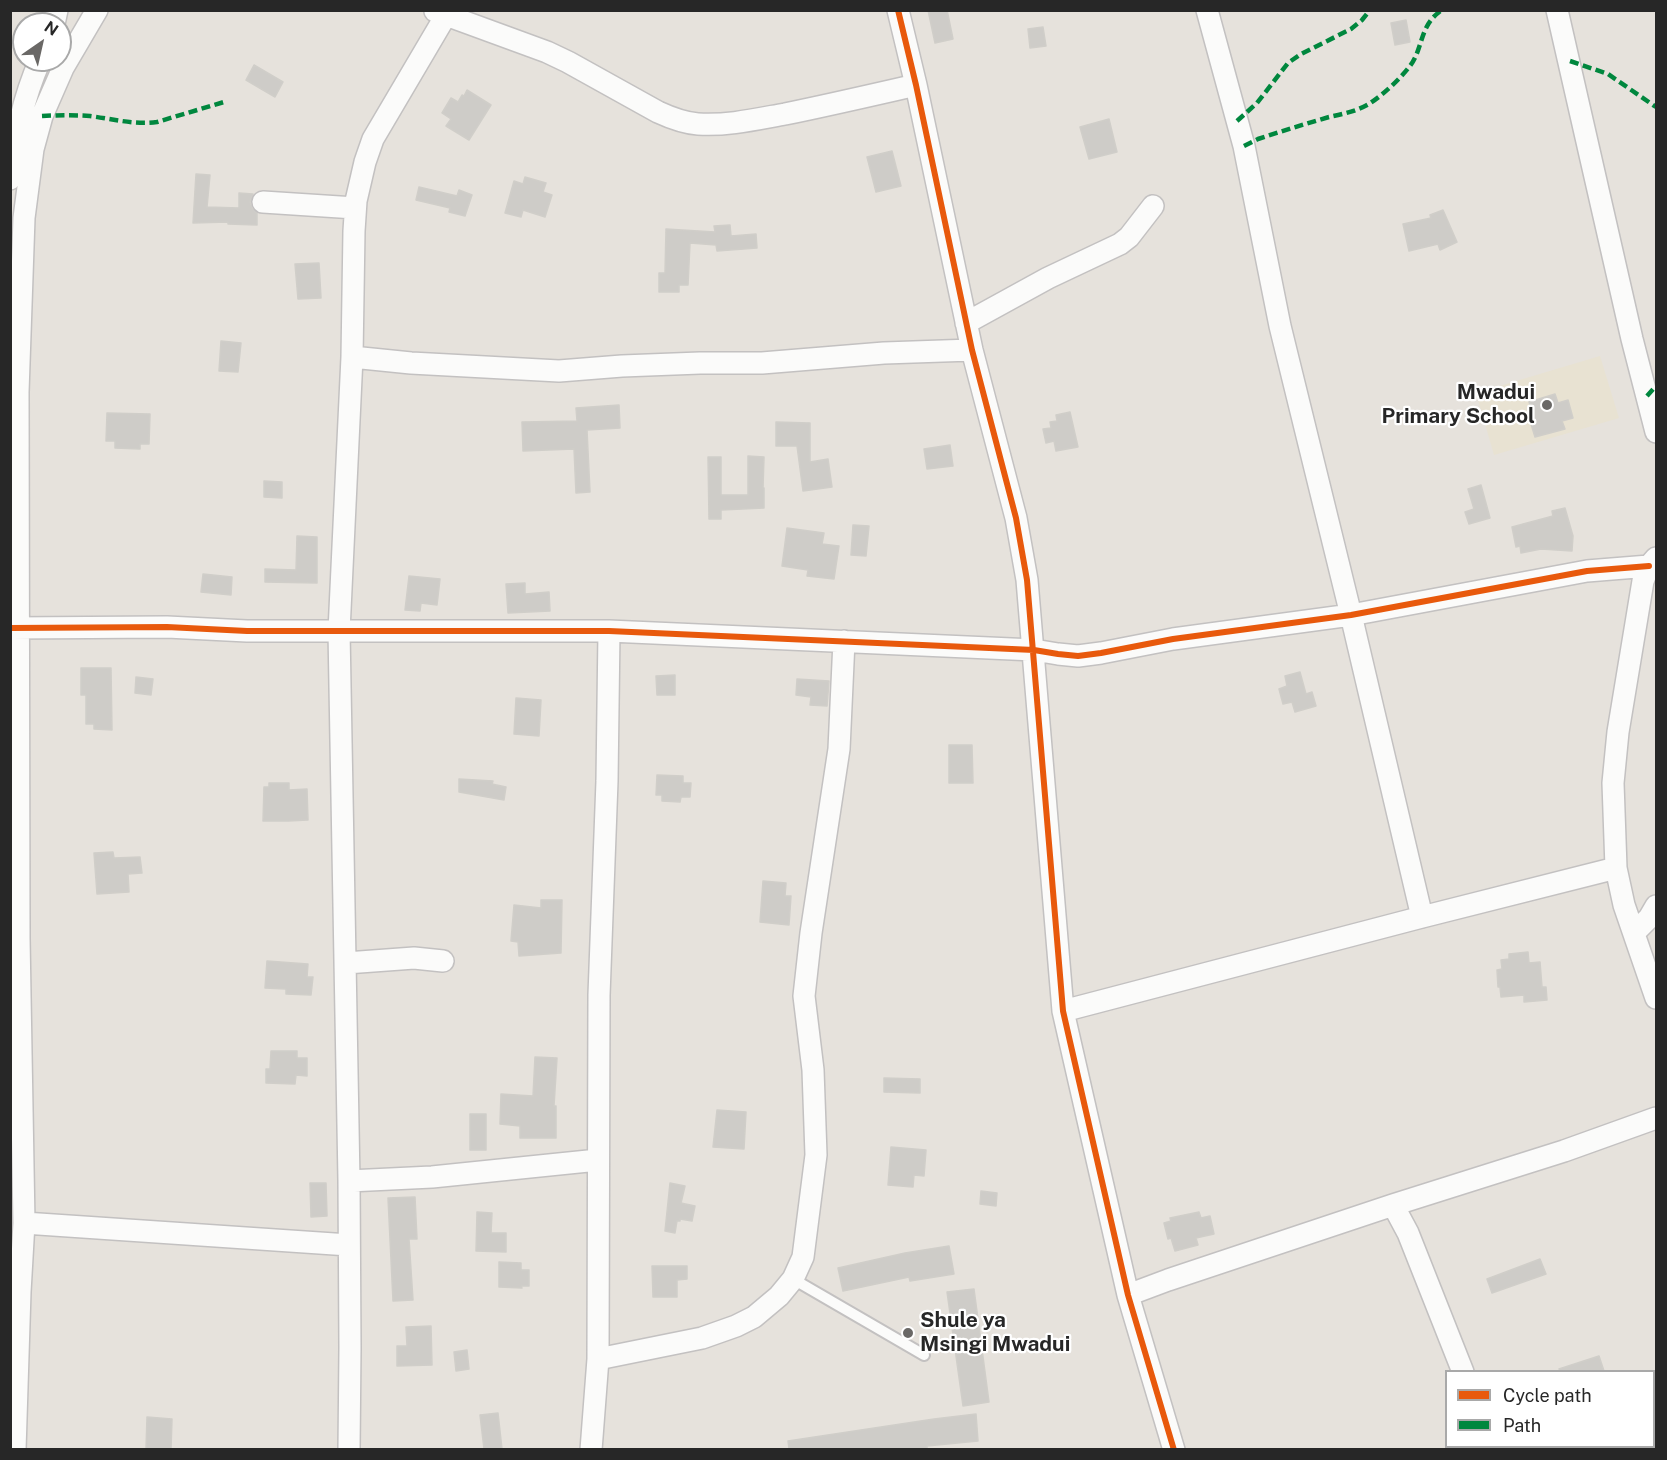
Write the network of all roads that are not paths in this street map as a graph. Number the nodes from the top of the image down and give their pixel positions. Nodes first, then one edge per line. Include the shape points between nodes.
1 (98, 10) edge
2 (898, 10) edge
3 (1207, 10) edge
4 (1557, 10) edge
5 (443, 12) edge
6 (35, 72) edge
7 (916, 85) junction
8 (10, 179) edge
9 (263, 202) dead end
10 (1153, 206) dead end
11 (355, 208) junction
12 (17, 218) edge
13 (966, 323) junction
14 (972, 350) junction
15 (352, 357) junction
16 (1656, 432) edge
17 (1653, 561) edge
18 (1351, 615) junction
19 (15, 628) edge
20 (339, 631) junction
21 (609, 631) junction
22 (844, 641) junction
23 (1034, 650) junction
24 (1616, 868) junction
25 (1656, 906) edge
26 (1422, 917) junction
27 (1634, 933) junction
28 (443, 961) dead end
29 (346, 963) junction
30 (1656, 998) edge
31 (1064, 1011) junction
32 (1656, 1119) edge
33 (598, 1160) junction
34 (349, 1180) junction
35 (1393, 1205) junction
36 (24, 1222) junction
37 (349, 1245) junction
38 (793, 1279) junction
39 (15, 1293) edge
40 (1128, 1295) junction
41 (924, 1355) dead end
42 (598, 1359) junction
43 (1463, 1370) edge
44 (15, 1449) edge
45 (349, 1449) edge
46 (591, 1449) edge
47 (1174, 1449) edge

1 - 12 street via 63,68 42,116
2 - 7 street
3 - 18 street via 1244,146 1280,326
4 - 16 street
5 - 7 street via 547,52 669,117 696,123 766,117
5 - 11 street via 373,140
6 - 8 street via 23,102
7 - 13 street
9 - 11 street
10 - 13 street via 1120,244
11 - 15 street
12 - 19 street
13 - 14 street
14 - 15 street via 559,371
14 - 23 street via 1016,518
15 - 20 street
17 - 18 street
17 - 24 street via 1643,581 1618,732 1613,783
18 - 23 street via 1078,656
18 - 26 street
19 - 20 street
19 - 36 street
20 - 21 street
20 - 29 street
21 - 22 street
21 - 33 street
22 - 23 street
22 - 38 street via 839,749 804,996 813,1070 816,1155 803,1257
23 - 31 street
24 - 26 street
24 - 27 street
25 - 27 street
26 - 31 street
27 - 30 street
28 - 29 street via 414,958
29 - 34 street
31 - 40 street
32 - 35 street
33 - 34 street via 432,1177
33 - 42 street
34 - 37 street
35 - 40 street
35 - 43 street
36 - 37 street
36 - 39 street
37 - 45 street
38 - 41 lane
38 - 42 street via 754,1317 736,1326 702,1338
39 - 44 street
40 - 47 street
42 - 46 street

